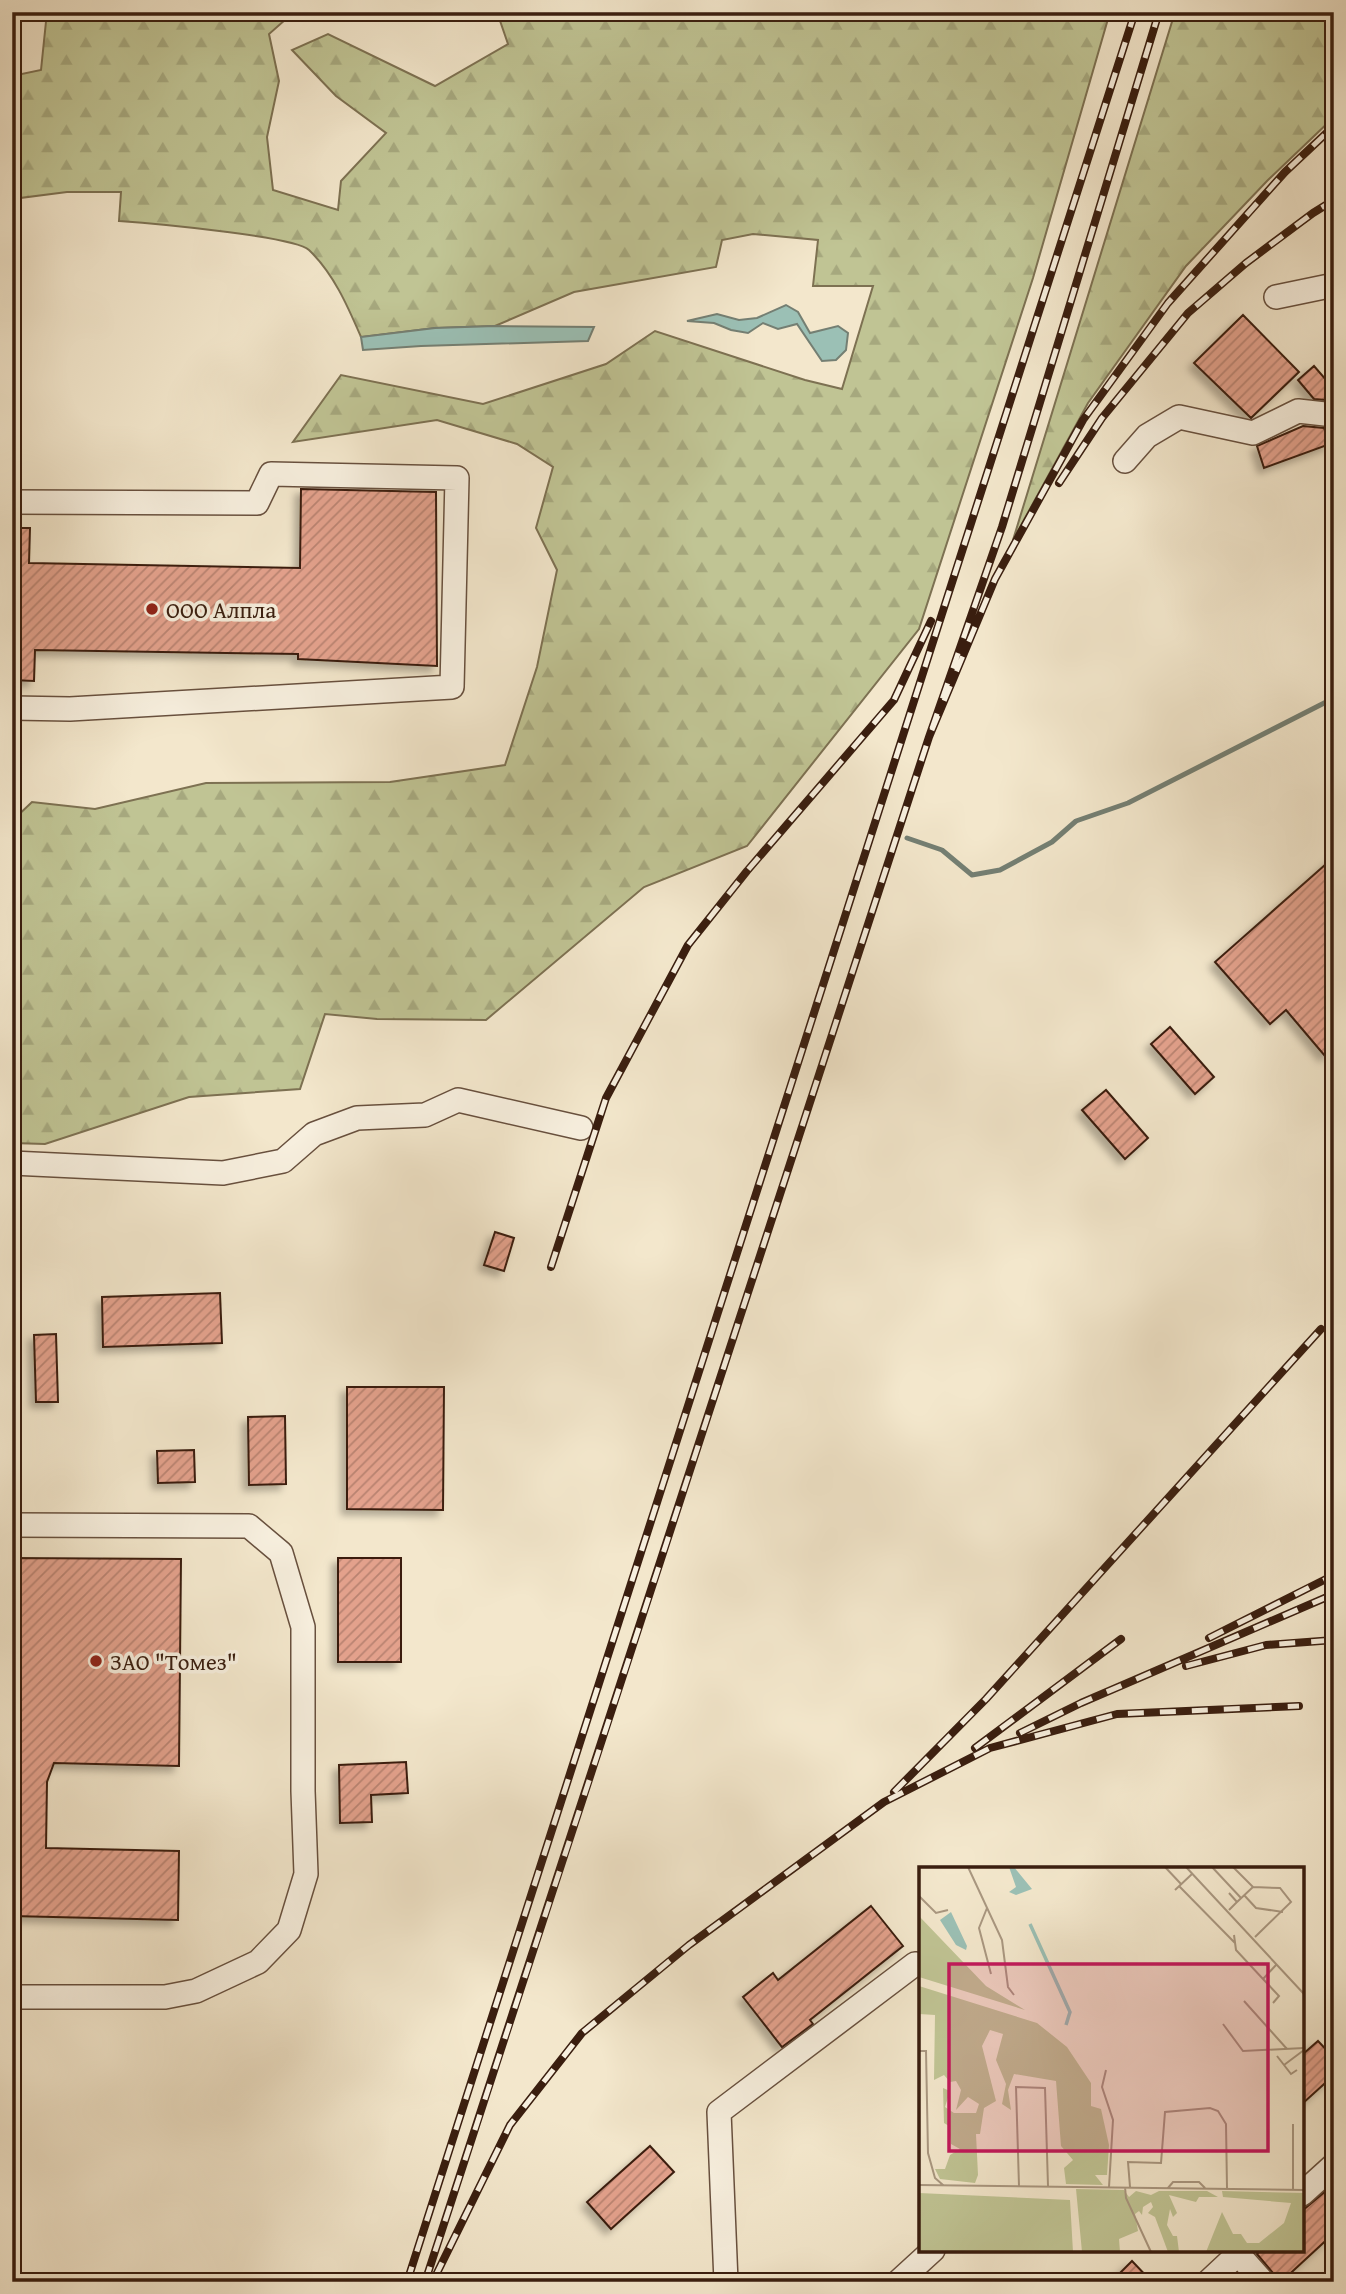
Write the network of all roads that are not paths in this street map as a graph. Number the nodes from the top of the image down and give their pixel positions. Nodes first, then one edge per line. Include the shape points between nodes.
1 (1334, 285) edge
2 (1276, 297) dead end
3 (1334, 415) edge
4 (1125, 461) dead end
5 (12, 502) edge
6 (12, 708) edge
7 (581, 1128) dead end
8 (12, 1163) edge
9 (12, 1525) edge
10 (915, 1964) dead end
11 (12, 1997) edge
12 (1334, 2165) edge
13 (1304, 2192) edge
14 (931, 2252) edge
15 (1239, 2252) edge
16 (726, 2282) edge
17 (898, 2282) edge
18 (1208, 2282) edge
19 (1264, 2282) edge

1 - 2 lane
3 - 4 lane via 1298,411 1253,433 1179,417 1147,436
5 - 6 lane via 257,503 271,474 457,478 452,687 70,709
7 - 8 lane via 458,1100 425,1115 357,1118 314,1134 283,1161 223,1173
9 - 11 lane via 249,1526 281,1553 303,1627 306,1874 289,1930 258,1962 196,1991 164,1997
10 - 16 lane via 719,2112
12 - 13 lane
14 - 17 lane
15 - 18 lane
15 - 19 lane

